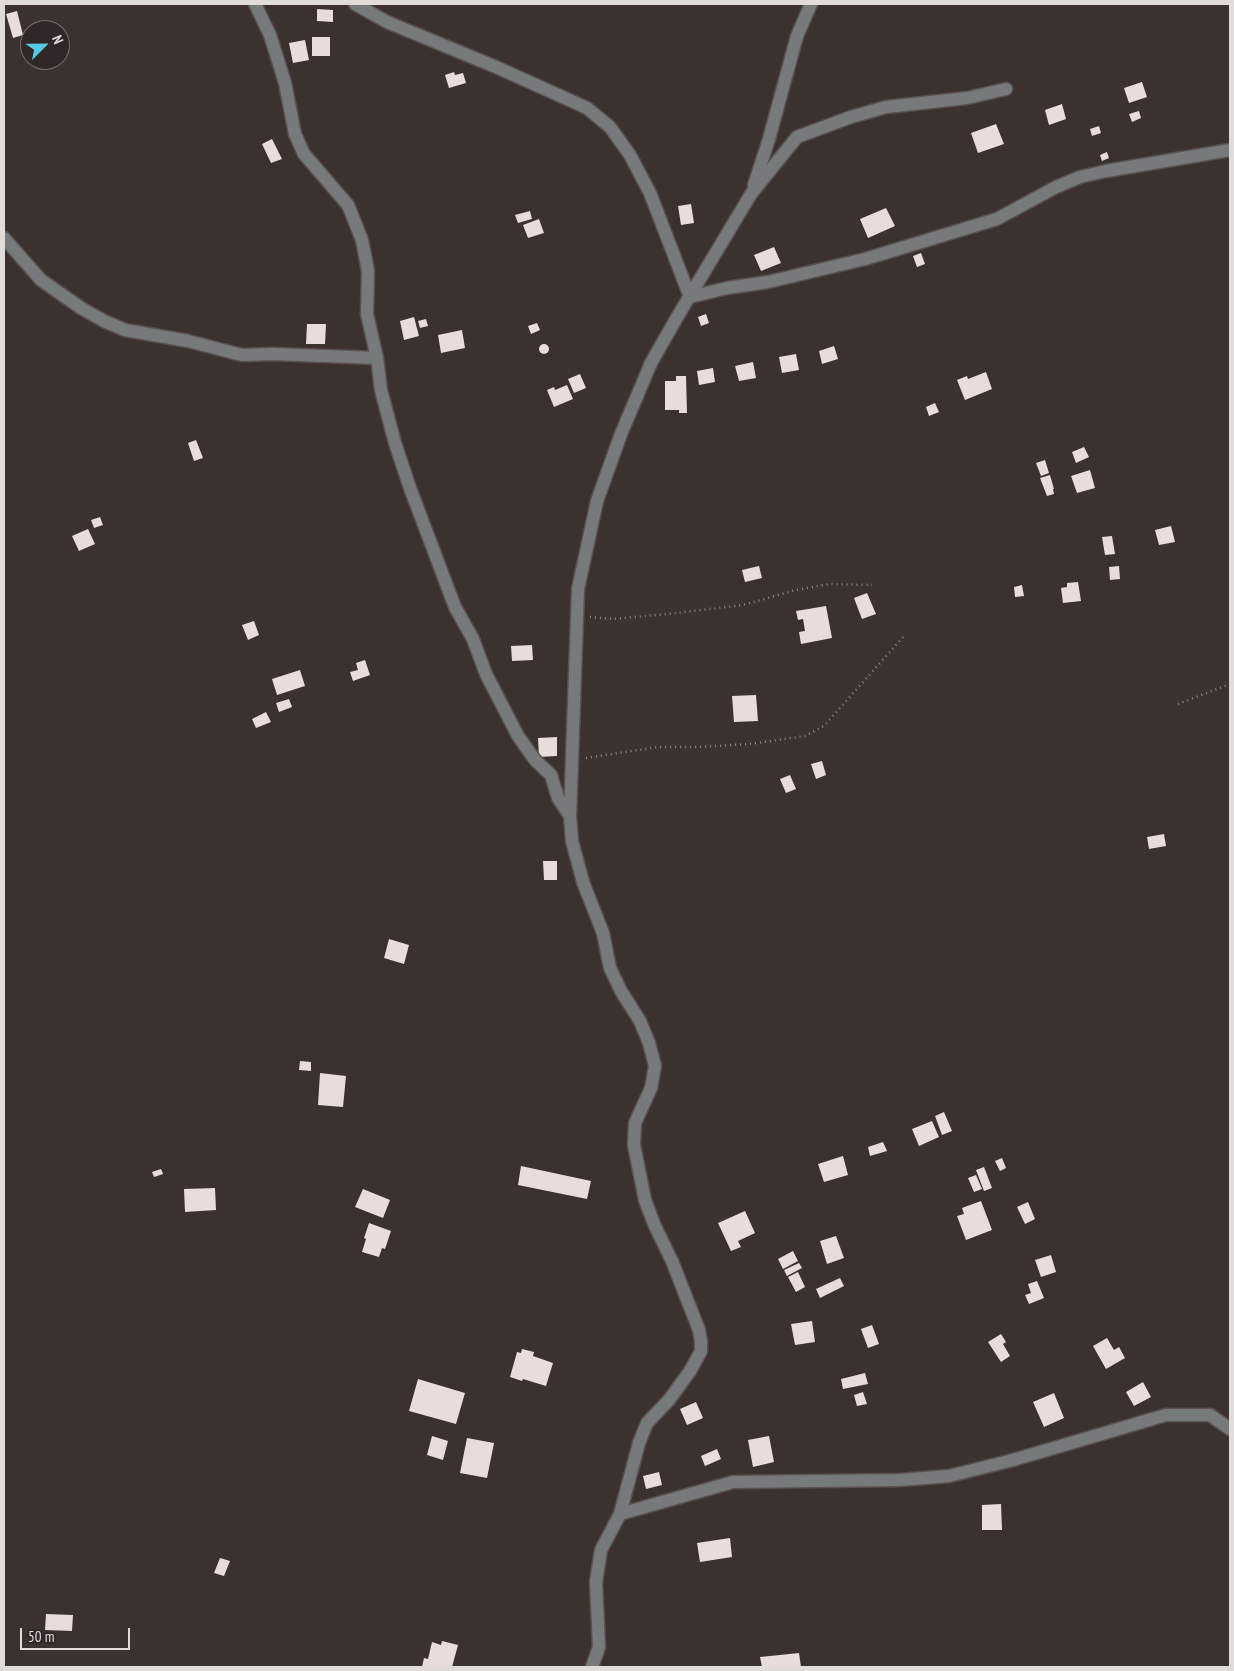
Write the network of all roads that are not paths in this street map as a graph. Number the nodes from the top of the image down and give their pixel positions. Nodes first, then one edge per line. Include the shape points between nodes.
1 (255, 4) edge
2 (355, 4) edge
3 (811, 4) edge
4 (1006, 89) dead end
5 (1230, 150) edge
6 (751, 194) junction
7 (4, 238) edge
8 (690, 297) junction
9 (377, 358) junction
10 (570, 816) junction
11 (1230, 1428) edge
12 (620, 1514) junction
13 (592, 1667) edge

1 - 9 street via 270,35 285,83 295,134 304,154 348,205 362,240 368,271 367,314
2 - 8 street via 387,22 587,108 610,127 630,155 650,193
3 - 6 street via 797,36
4 - 6 street via 967,98 886,107 797,137
5 - 8 street via 1080,178 1056,187 997,219 865,259
6 - 8 street
7 - 9 street via 41,280 81,308 125,330 242,355
8 - 10 street via 652,363 597,501 578,590
9 - 10 street via 381,390 402,464 455,607 518,736 535,760 551,775 558,798
10 - 12 street via 576,857 603,933 610,968 640,1021 655,1066 651,1088 635,1124 634,1145 651,1216 700,1330 701,1341 701,1351 690,1371 648,1423 639,1442
11 - 12 street via 1210,1416 1166,1415 949,1476 900,1480 733,1482
12 - 13 street via 601,1550 596,1582 600,1647

